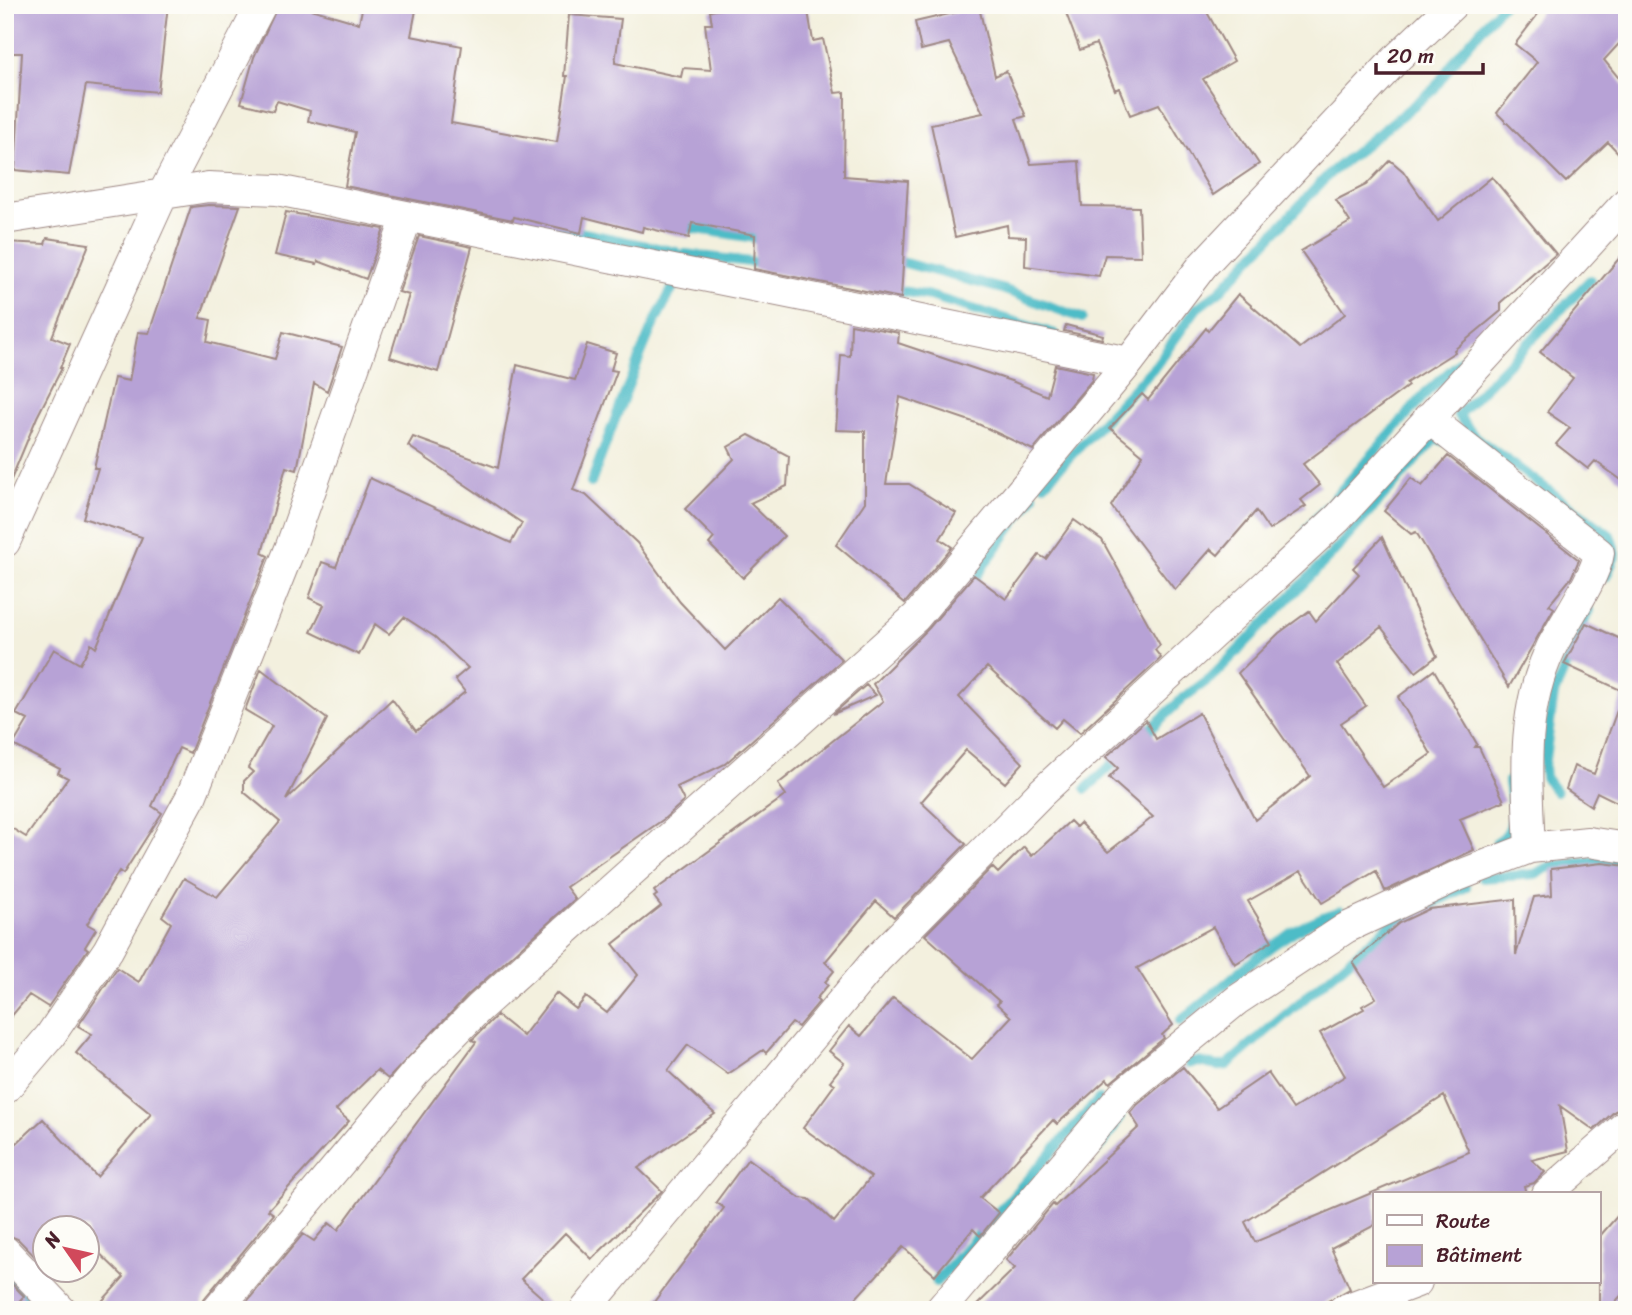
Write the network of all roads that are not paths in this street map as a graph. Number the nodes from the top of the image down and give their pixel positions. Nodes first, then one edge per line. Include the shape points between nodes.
1 (261, 5) edge
2 (1452, 5) edge
3 (162, 197) junction
4 (1627, 202) edge
5 (407, 217) junction
6 (5, 219) edge
7 (1129, 362) junction
8 (1429, 418) junction
9 (5, 542) edge
10 (1530, 848) junction
11 (1627, 848) edge
12 (5, 1089) edge
13 (1627, 1124) edge
14 (1549, 1192) edge
15 (5, 1251) edge
16 (1412, 1284) edge
17 (61, 1310) edge
18 (217, 1310) edge
19 (585, 1310) edge
20 (940, 1310) edge
21 (1343, 1310) edge

1 - 3 street
2 - 7 street via 1203,265
3 - 5 street via 208,187 277,190
3 - 6 street
3 - 9 street
4 - 8 street
5 - 7 street
5 - 12 street via 291,547 191,797 108,950 50,1036
7 - 18 street via 916,617 479,1008 416,1072
8 - 10 street via 1599,552 1550,650 1528,718 1525,754
8 - 19 street via 1338,518 1041,793 877,959
10 - 11 street via 1588,842
10 - 20 street via 1346,928 1237,1000 1125,1092
13 - 14 street
15 - 17 street
16 - 21 street

